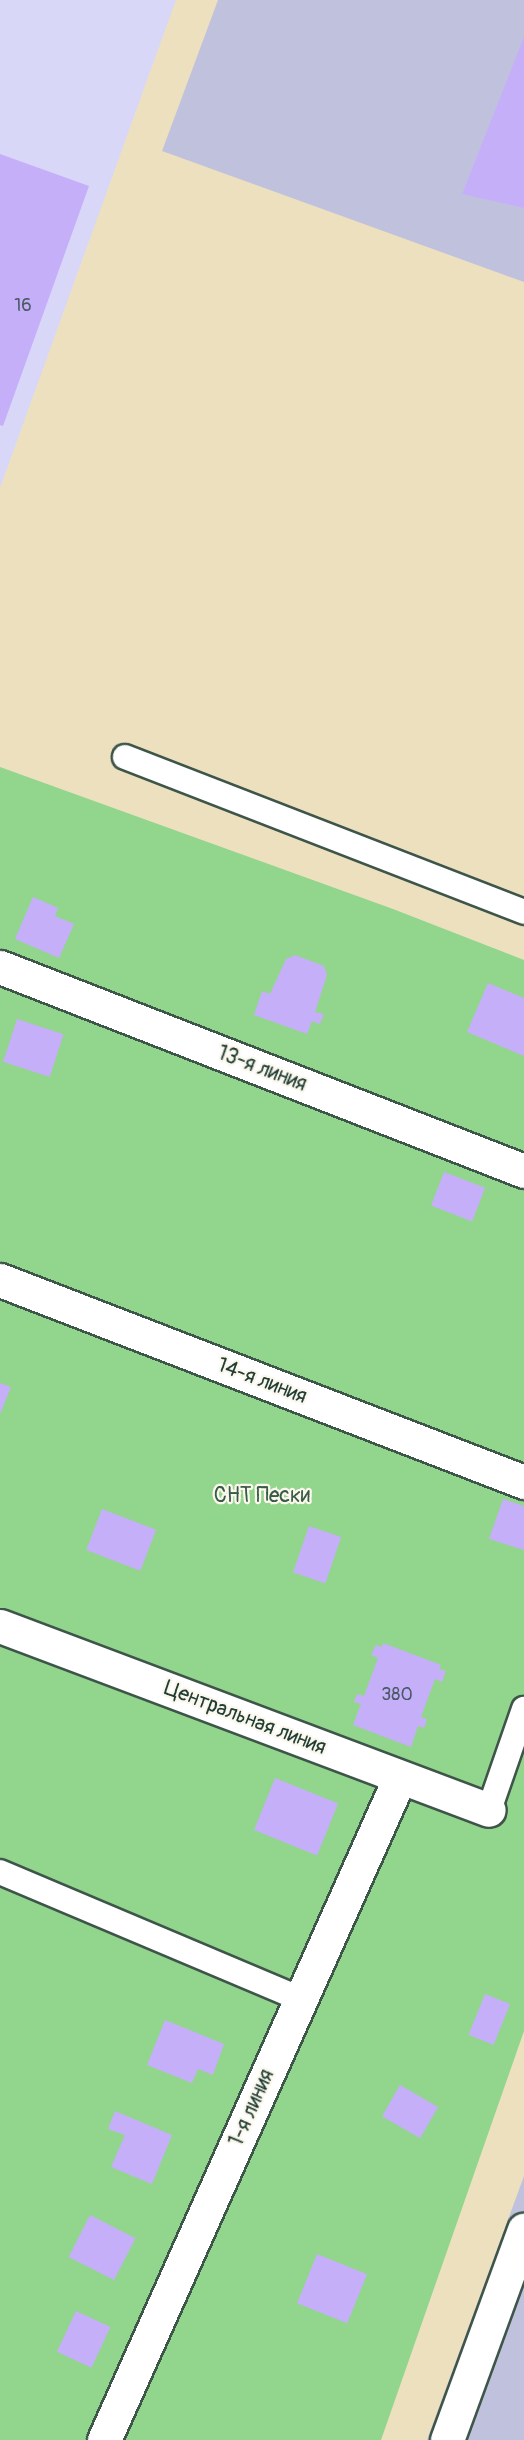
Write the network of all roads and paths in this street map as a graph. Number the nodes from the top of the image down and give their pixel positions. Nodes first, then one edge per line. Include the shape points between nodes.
1 (125, 757) dead end
2 (524, 912) edge
3 (0, 967) edge
4 (524, 1171) edge
5 (0, 1281) edge
6 (524, 1482) edge
7 (0, 1626) edge
8 (524, 1709) edge
9 (400, 1777) junction
10 (489, 1810) joint
11 (0, 1872) edge
12 (300, 1999) junction
13 (524, 2230) edge
14 (104, 2440) edge
15 (447, 2440) edge

1 - 2 lane
3 - 4 street, 13-я линия
5 - 6 street, 14-я линия
7 - 9 street, Центральная линия
8 - 10 lane
9 - 10 street, Центральная линия
9 - 12 street, 1-я линия
11 - 12 lane
12 - 14 street, 1-я линия
13 - 15 street

